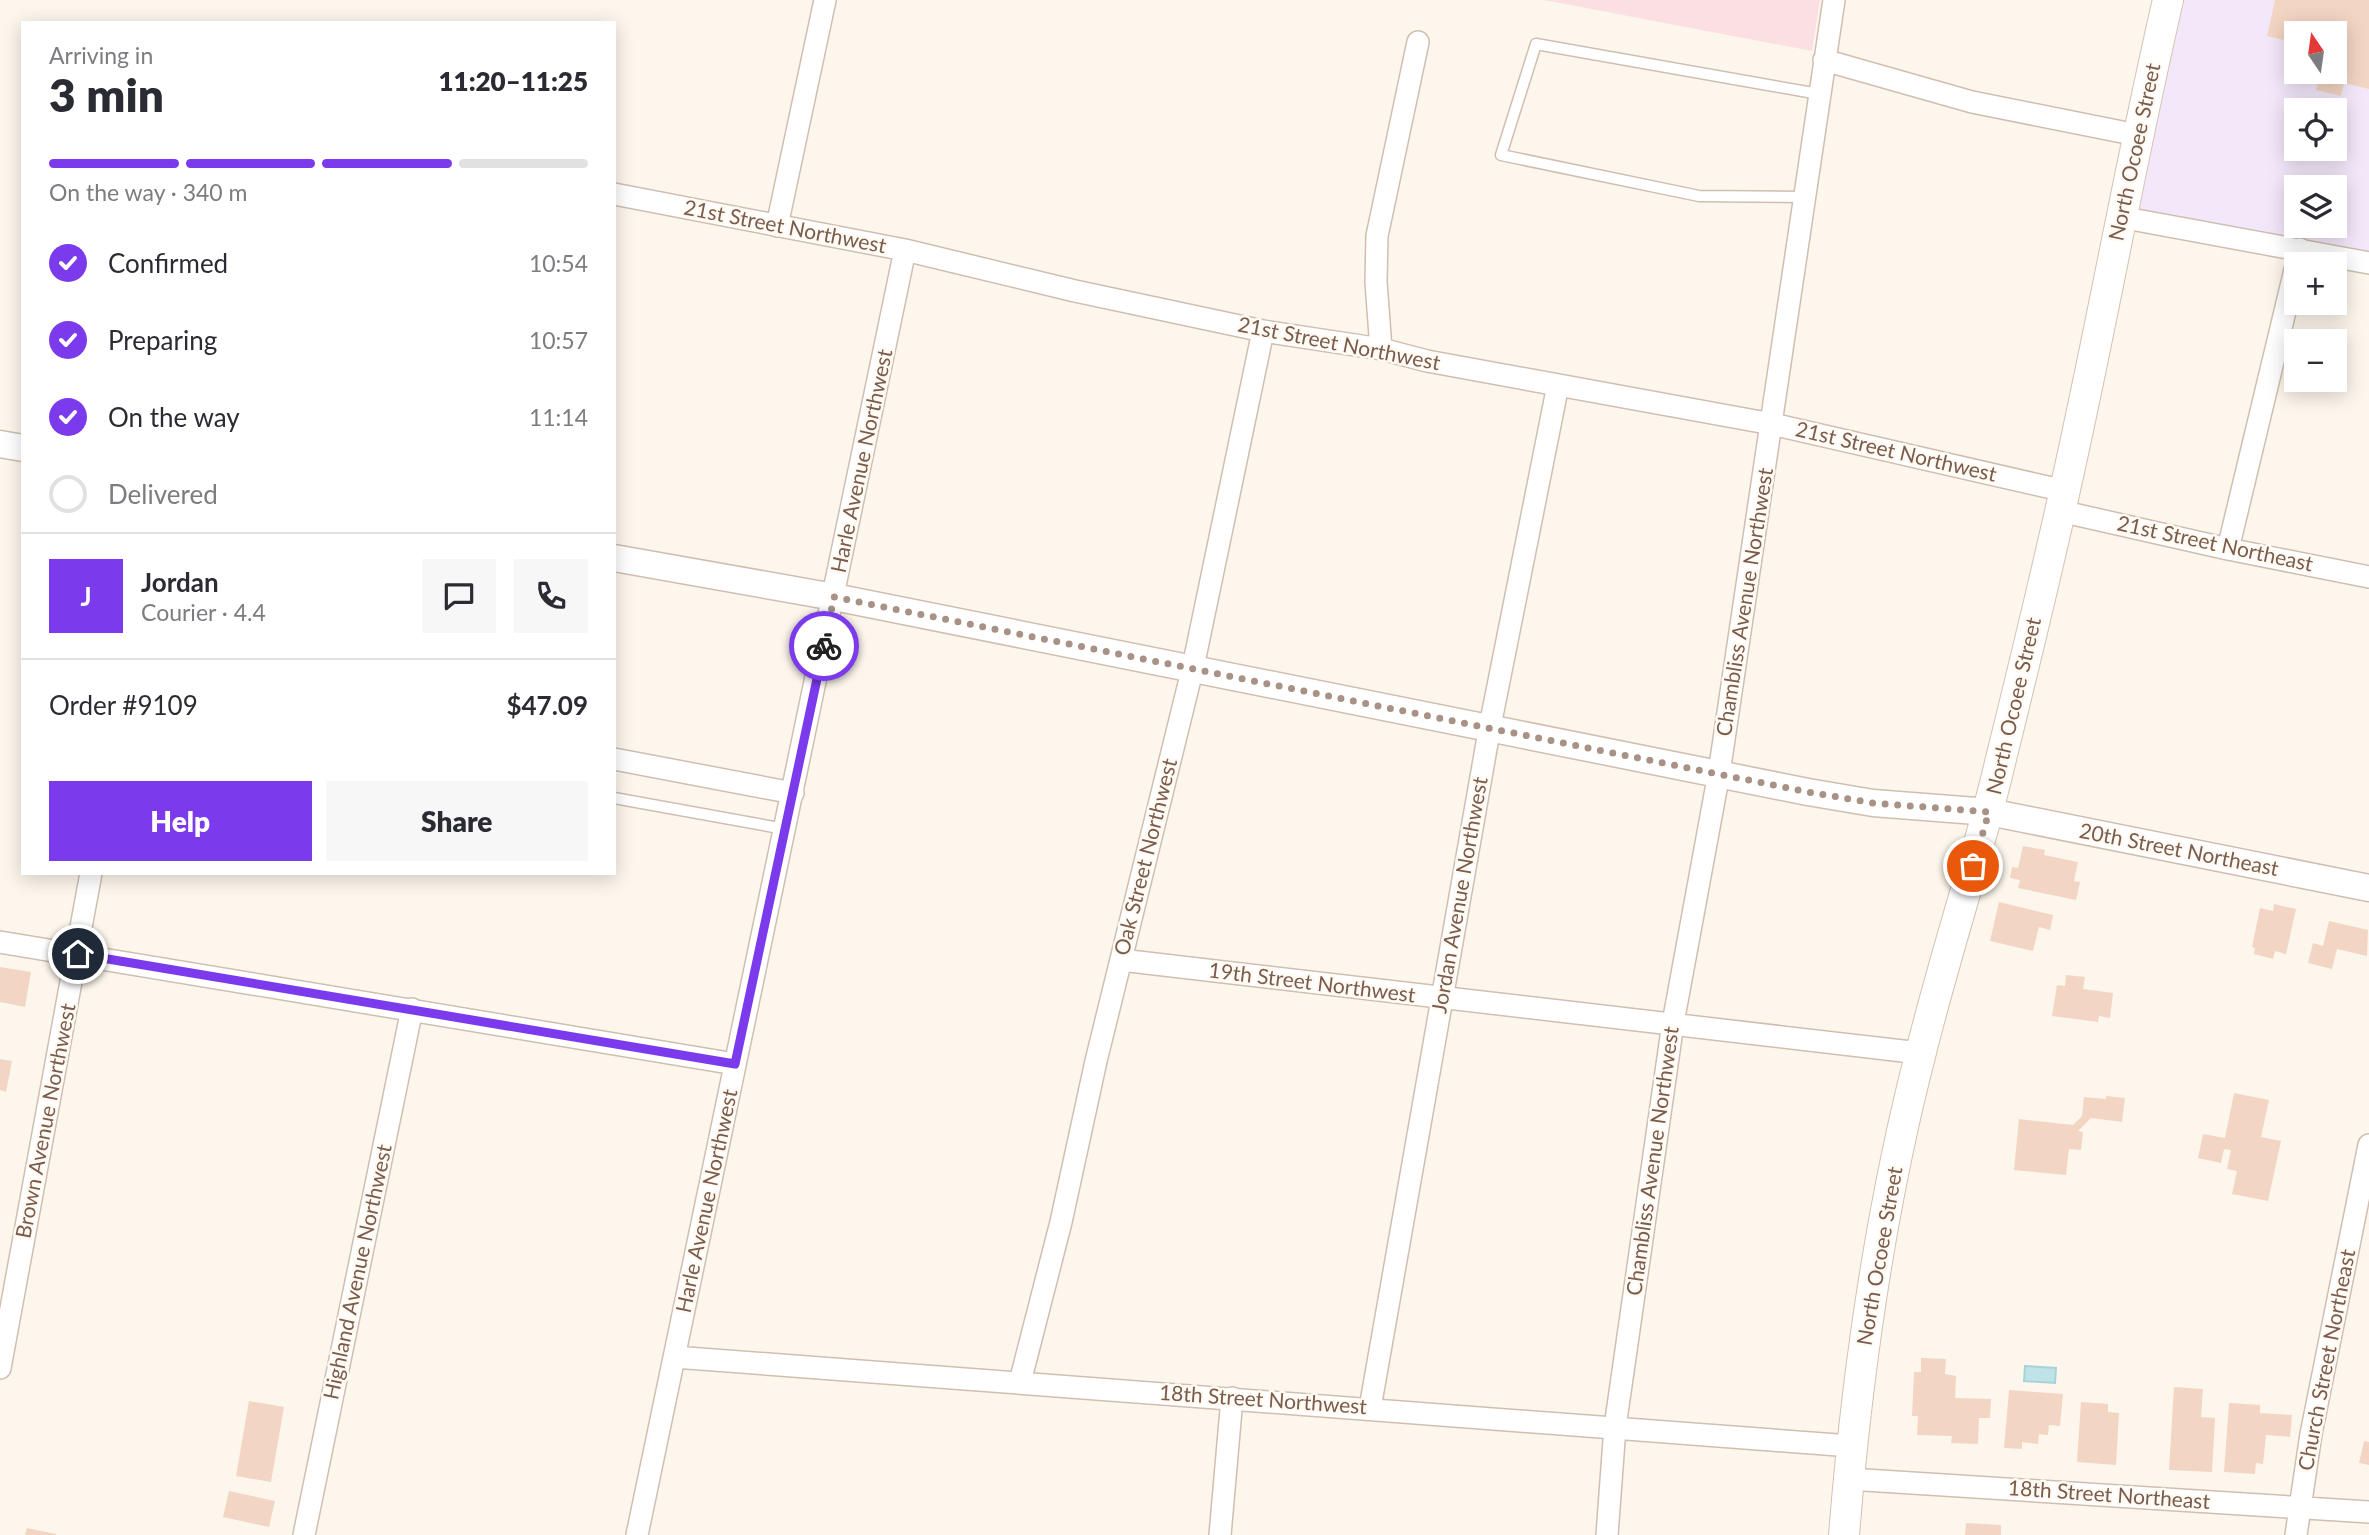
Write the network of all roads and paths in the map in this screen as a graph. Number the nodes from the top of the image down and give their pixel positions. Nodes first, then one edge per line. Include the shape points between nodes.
1 (825, 0) edge
2 (1834, 0) edge
3 (2168, 0) edge
4 (1418, 42) dead end
5 (1824, 60) junction
6 (1819, 94) junction
7 (2137, 135) junction
8 (616, 194) edge
9 (1805, 197) junction
10 (2120, 217) junction
11 (777, 226) junction
12 (2300, 248) junction
13 (905, 250) junction
14 (2369, 264) edge
15 (1263, 331) junction
16 (1381, 349) junction
17 (1558, 385) junction
18 (1772, 424) junction
19 (0, 444) edge
20 (21, 448) edge
21 (2063, 501) junction
22 (2228, 549) junction
23 (616, 558) edge
24 (2369, 577) edge
25 (834, 597) junction
26 (1193, 667) junction
27 (1490, 726) junction
28 (616, 759) edge
29 (1719, 773) junction
30 (793, 793) junction
31 (616, 798) edge
32 (1989, 812) junction
33 (785, 829) junction
34 (91, 875) edge
35 (2369, 888) edge
36 (0, 942) edge
37 (78, 954) junction
38 (1121, 960) junction
39 (1442, 998) junction
40 (412, 1009) junction
41 (1673, 1023) junction
42 (1920, 1053) junction
43 (735, 1064) junction
44 (2369, 1145) edge
45 (674, 1357) junction
46 (0, 1368) edge
47 (1020, 1382) junction
48 (1232, 1398) junction
49 (1370, 1408) junction
50 (1615, 1427) junction
51 (1851, 1446) junction
52 (1849, 1479) junction
53 (2300, 1508) junction
54 (2369, 1512) edge
55 (304, 1535) edge
56 (637, 1535) edge
57 (1220, 1535) edge
58 (1607, 1535) edge
59 (1844, 1535) edge
60 (2296, 1535) edge

1 - 11 street
2 - 5 street, Chambliss Avenue Northwest
3 - 7 main road, North Ocoee Street
4 - 16 street via 1377,236
5 - 6 street, Chambliss Avenue Northwest
5 - 7 street via 1972,102
6 - 9 street, Chambliss Avenue Northwest
6 - 9 lane via 1536,44 1501,155 1699,196
7 - 10 main road, North Ocoee Street
8 - 11 street, 21st Street Northwest
9 - 18 street, Chambliss Avenue Northwest
10 - 12 street
10 - 21 main road, North Ocoee Street
11 - 13 street, 21st Street Northwest
12 - 14 street
12 - 22 street
13 - 15 street, 21st Street Northwest
13 - 25 street, Harle Avenue Northwest
15 - 16 street, 21st Street Northwest
15 - 26 street, Oak Street Northwest
16 - 17 street, 21st Street Northwest
17 - 18 street, 21st Street Northwest
17 - 27 street, Jordan Avenue Northwest
18 - 21 street, 21st Street Northwest
18 - 29 street, Chambliss Avenue Northwest
19 - 20 street
21 - 22 street, 21st Street Northeast
21 - 32 main road, North Ocoee Street
22 - 24 street, 21st Street Northeast
23 - 25 street, 20th Street Northeast
25 - 26 street, 20th Street Northeast
25 - 30 street, Harle Avenue Northwest
26 - 27 street, 20th Street Northeast
26 - 38 street, Oak Street Northwest
27 - 29 street, 20th Street Northeast
27 - 39 street, Jordan Avenue Northwest
28 - 30 street
29 - 32 street, 20th Street Northeast via 1873,803
29 - 41 street, Chambliss Avenue Northwest
30 - 33 street, Harle Avenue Northwest
31 - 33 lane
32 - 35 street, 20th Street Northeast
32 - 42 main road, North Ocoee Street
33 - 43 street, Harle Avenue Northwest
34 - 37 street, Brown Avenue Northwest
36 - 37 street
37 - 40 street
37 - 46 street, Brown Avenue Northwest
38 - 39 street, 19th Street Northwest
38 - 47 street, Oak Street Northwest
39 - 41 street, 19th Street Northwest
39 - 49 street, Jordan Avenue Northwest
40 - 43 street
40 - 55 street, Highland Avenue Northwest
41 - 42 street, 19th Street Northwest
41 - 50 street, Chambliss Avenue Northwest
42 - 51 main road, North Ocoee Street via 1873,1284
43 - 45 street, Harle Avenue Northwest
44 - 53 street, Church Street Northeast
45 - 47 street, 18th Street Northwest
45 - 56 street, Harle Avenue Northwest
47 - 48 street, 18th Street Northwest
48 - 49 street, 18th Street Northwest
48 - 57 street
49 - 50 street, 18th Street Northwest
50 - 51 street, 18th Street Northwest
50 - 58 street, Chambliss Avenue Northwest
51 - 52 main road, North Ocoee Street
52 - 53 street, 18th Street Northeast
52 - 59 main road, North Ocoee Street
53 - 54 street, 18th Street Northeast
53 - 60 street, Church Street Northeast

